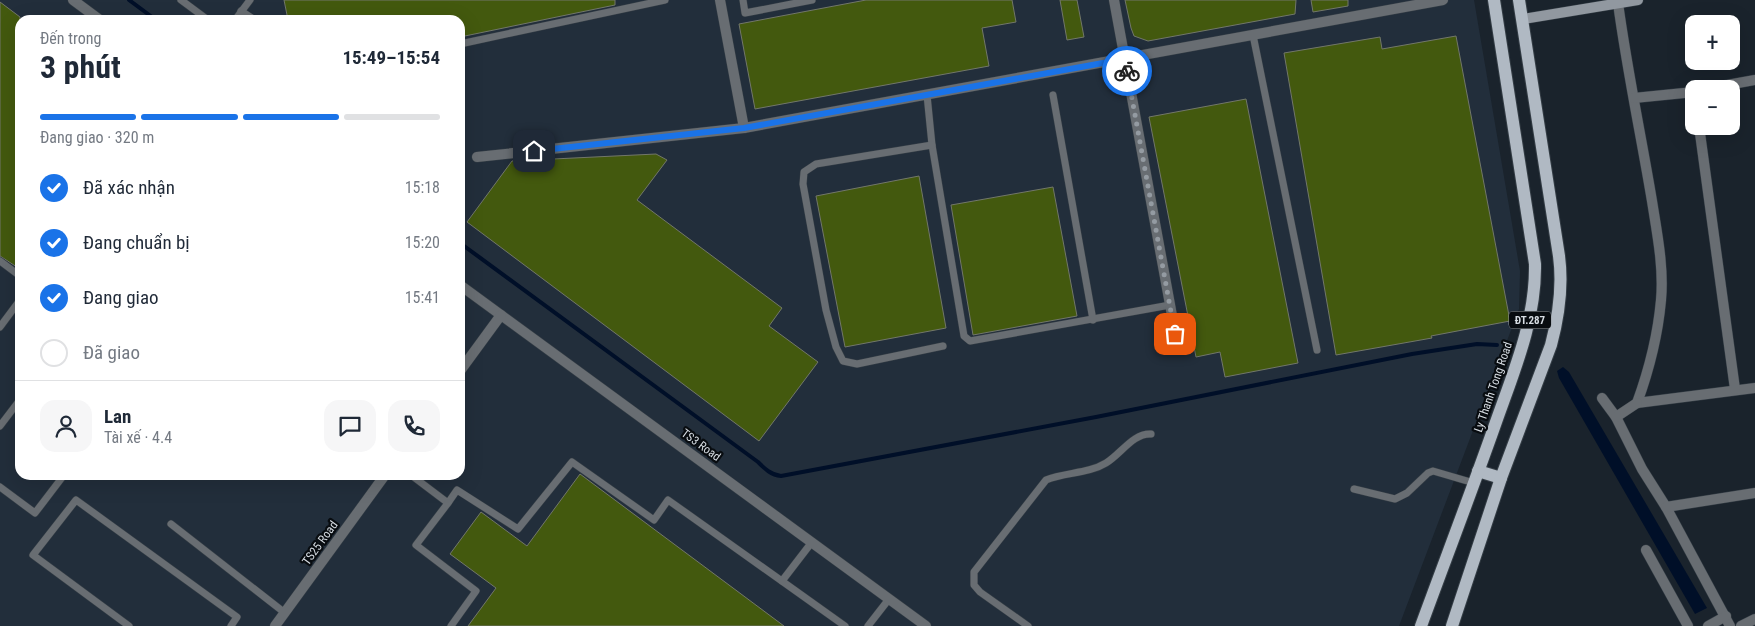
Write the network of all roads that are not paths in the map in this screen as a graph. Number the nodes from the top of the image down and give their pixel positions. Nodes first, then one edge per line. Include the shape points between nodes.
1 (73, 0) edge
2 (181, 0) edge
3 (250, 0) edge
4 (665, 0) edge
5 (720, 0) edge
6 (743, 0) edge
7 (812, 0) edge
8 (1114, 0) edge
9 (1443, 0) edge
10 (1494, 0) edge
11 (1519, 0) edge
12 (1638, 0) edge
13 (1618, 3) junction
14 (241, 11) junction
15 (93, 15) edge
16 (201, 15) edge
17 (238, 15) edge
18 (247, 15) edge
19 (1523, 19) junction
20 (1253, 35) junction
21 (465, 43) edge
22 (1125, 59) junction
23 (1755, 80) edge
24 (1740, 83) edge
25 (1685, 93) edge
26 (927, 95) junction
27 (1053, 95) dead end
28 (1634, 98) junction
29 (744, 128) junction
30 (1700, 135) edge
31 (932, 145) junction
32 (477, 157) dead end
33 (0, 261) edge
34 (15, 272) edge
35 (465, 289) edge
36 (1170, 305) junction
37 (15, 307) edge
38 (501, 315) junction
39 (1092, 320) junction
40 (0, 327) edge
41 (943, 346) dead end
42 (1178, 348) dead end
43 (1317, 350) dead end
44 (465, 364) edge
45 (1755, 388) edge
46 (1735, 389) junction
47 (1602, 398) dead end
48 (1637, 403) junction
49 (15, 406) edge
50 (1616, 417) junction
51 (0, 426) edge
52 (1151, 434) dead end
53 (1476, 477) junction
54 (1501, 478) junction
55 (60, 480) edge
56 (381, 480) edge
57 (417, 480) edge
58 (0, 487) edge
59 (1354, 489) dead end
60 (1755, 493) edge
61 (448, 503) junction
62 (1666, 507) junction
63 (171, 524) dead end
64 (812, 542) junction
65 (1646, 550) dead end
66 (782, 581) junction
67 (889, 599) junction
68 (285, 613) junction
69 (1755, 619) edge
70 (1728, 621) edge
71 (129, 626) edge
72 (230, 626) edge
73 (275, 626) edge
74 (451, 626) edge
75 (845, 626) edge
76 (868, 626) edge
77 (926, 626) edge
78 (1028, 626) edge
79 (1421, 626) edge
80 (1452, 626) edge
81 (1688, 626) edge
82 (1708, 626) edge
83 (1741, 626) edge

1 - 15 street
2 - 16 lane
3 - 14 lane
4 - 21 lane
5 - 29 street
6 - 7 lane via 745,13
8 - 22 street
9 - 20 street
10 - 53 main road, Ly Thanh Tong Road / ĐT.287 via 1536,277 1532,312
11 - 19 main road, ĐT.287
12 - 13 street
13 - 19 street
13 - 28 street
14 - 17 lane
14 - 18 lane
19 - 54 main road, ĐT.287 via 1559,256 1560,298 1550,345
20 - 22 street
20 - 43 lane
22 - 26 street
22 - 36 street
23 - 24 street
25 - 28 street
26 - 29 street
26 - 31 lane
27 - 39 lane
28 - 48 street via 1656,230 1661,298 1649,364
29 - 32 street
30 - 46 street
31 - 39 lane via 967,340
31 - 41 lane via 816,164 804,172 803,184 826,310 843,361 857,364
33 - 34 lane
35 - 38 street, TS3 Road
36 - 39 lane
36 - 42 street
37 - 40 lane
38 - 44 street
38 - 64 street, TS3 Road
45 - 46 street
46 - 48 street
47 - 50 street
48 - 50 street
49 - 51 lane
50 - 62 street via 1642,469
52 - 78 lane via 1137,437 1106,463 1046,480 974,572 974,585 980,592
53 - 54 main road
53 - 59 lane via 1432,471 1395,499
53 - 79 main road, Ly Thanh Tong Road / ĐT.287
54 - 80 main road, ĐT.287
55 - 58 lane via 35,513
56 - 68 street, TS25 Road
57 - 61 lane
60 - 62 street
61 - 66 lane via 457,490 518,529 572,462 654,520 668,500
61 - 74 lane via 416,545 476,591
62 - 70 street
63 - 68 lane
64 - 66 lane
64 - 67 street, TS3 Road
65 - 81 street
66 - 75 lane
67 - 76 lane
67 - 77 street, TS3 Road
68 - 73 street, TS25 Road
69 - 83 street
70 - 82 street
71 - 72 lane via 33,555 76,500 237,617

